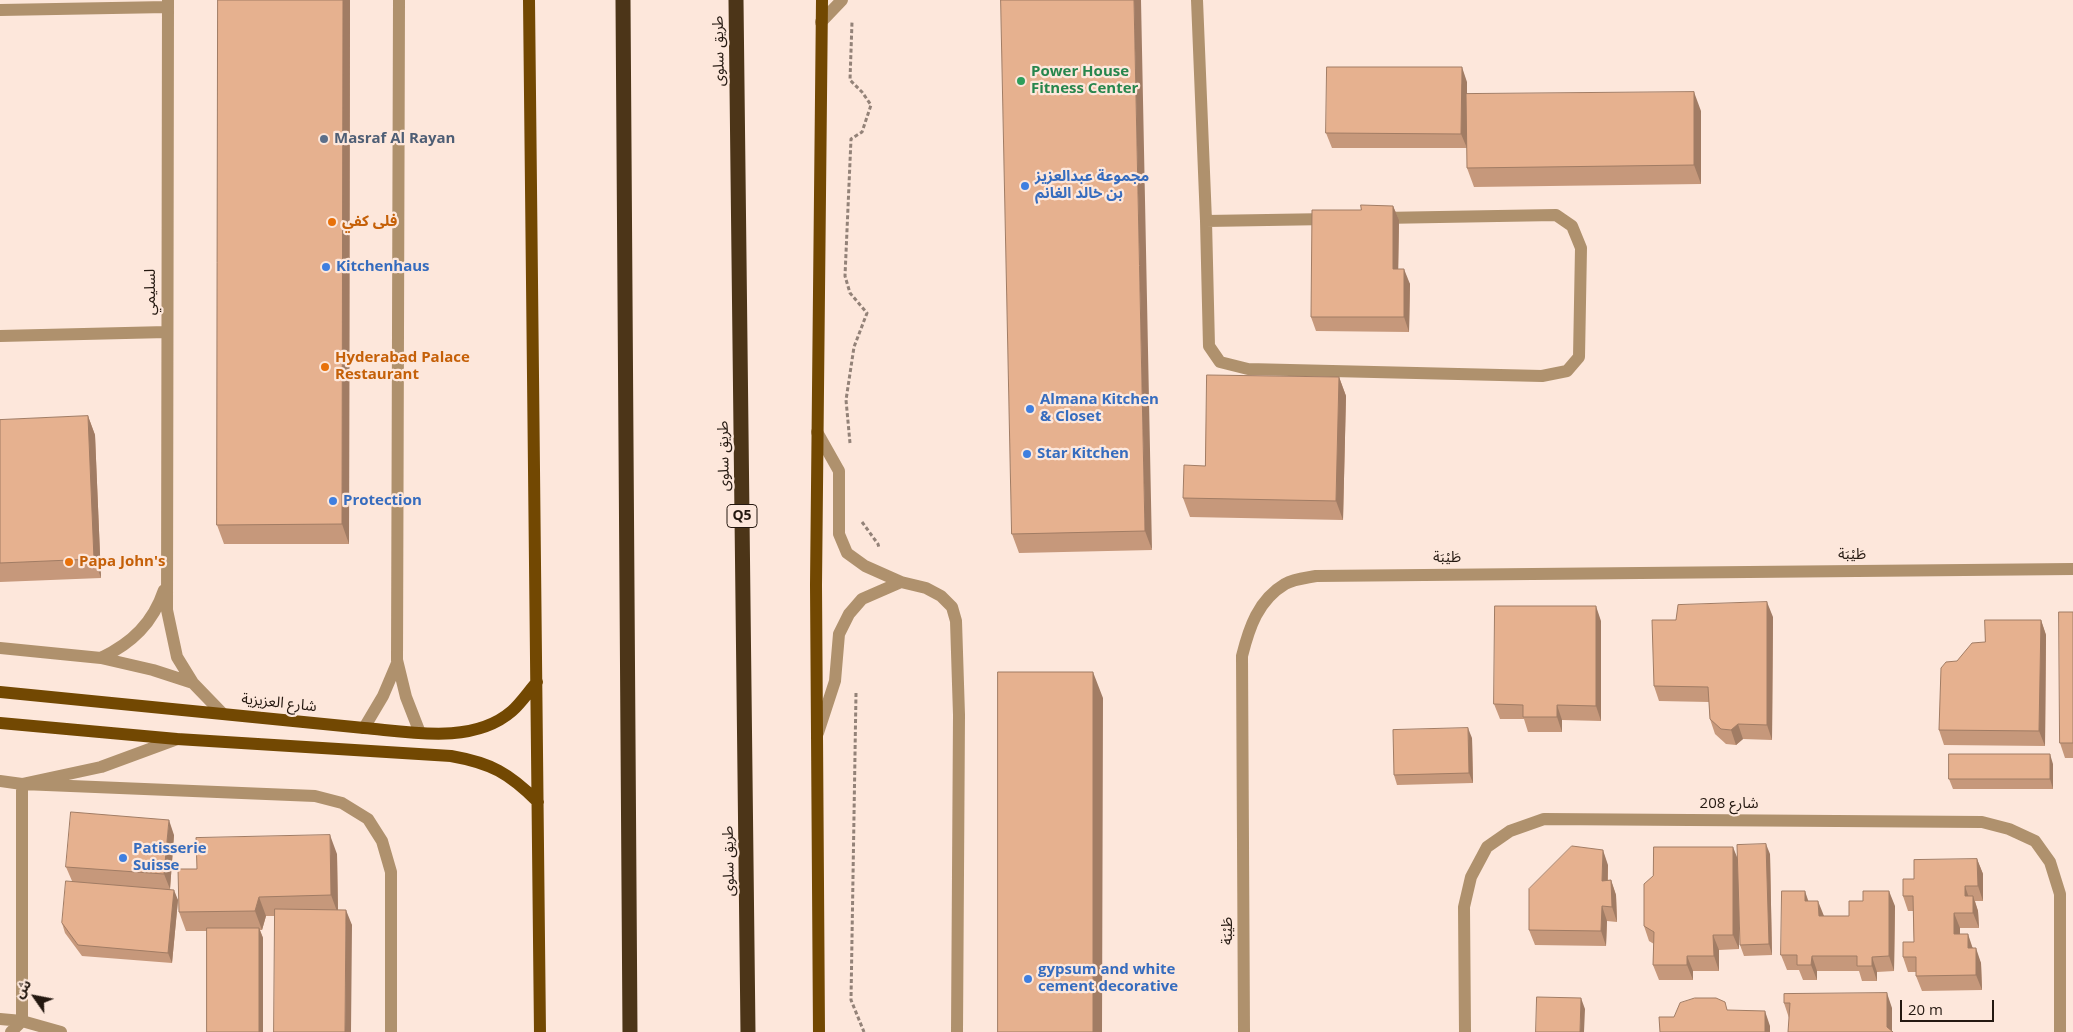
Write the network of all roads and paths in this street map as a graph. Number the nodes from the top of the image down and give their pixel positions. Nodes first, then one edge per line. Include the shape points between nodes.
1 (399, 0) edge
2 (529, 0) edge
3 (617, 0) edge
4 (624, 0) edge
5 (736, 0) edge
6 (822, 0) edge
7 (842, 0) edge
8 (1197, 0) edge
9 (168, 3) edge
10 (0, 10) edge
11 (821, 22) junction
12 (623, 65) junction
13 (1342, 218) edge
14 (1371, 218) edge
15 (1206, 221) junction
16 (168, 332) junction
17 (0, 336) edge
18 (817, 432) junction
19 (2073, 569) edge
20 (902, 582) junction
21 (167, 583) junction
22 (0, 648) edge
23 (101, 658) junction
24 (397, 660) junction
25 (537, 682) junction
26 (193, 683) junction
27 (0, 692) edge
28 (222, 713) junction
29 (0, 723) edge
30 (364, 728) junction
31 (420, 733) junction
32 (817, 735) junction
33 (177, 738) junction
34 (0, 781) edge
35 (22, 784) junction
36 (538, 802) junction
37 (2067, 964) edge
38 (0, 1019) edge
39 (22, 1021) junction
40 (11, 1032) edge
41 (61, 1032) edge
42 (391, 1032) edge
43 (540, 1032) edge
44 (630, 1032) edge
45 (748, 1032) edge
46 (819, 1032) edge
47 (957, 1032) edge
48 (1244, 1032) edge
49 (1465, 1032) edge
50 (2060, 1032) edge

1 - 24 street
2 - 25 main road
3 - 12 highway
4 - 12 highway
5 - 45 highway, طريق سلوى / Q5
6 - 11 main road
7 - 11 street
8 - 15 street
9 - 10 street
9 - 16 street, لسليمي
11 - 18 main road
12 - 44 highway
13 - 15 street
14 - 15 street via 1556,215 1572,226 1581,248 1579,357 1567,371 1542,376 1248,369 1220,362 1209,346
16 - 17 street
16 - 21 street, لسليمي
18 - 20 street via 839,471 839,534 847,553 865,566
18 - 32 main road
19 - 48 street, طَيْبَة via 1316,576 1286,584 1264,601 1249,628 1242,656
20 - 32 street via 862,599 848,614 839,634 835,680
20 - 47 street via 941,596 952,607 956,621 960,715
21 - 23 street, لسليمي via 143,629 117,651
21 - 26 street, لسليمي via 167,610 177,657
22 - 23 street
23 - 26 street
24 - 30 street via 383,696
24 - 31 street via 406,697
25 - 31 main road, شارع العزيزية via 512,711 495,722 475,730
25 - 36 main road
26 - 28 street, لسليمي
27 - 28 main road, شارع العزيزية
28 - 30 main road, شارع العزيزية
29 - 33 main road
30 - 31 main road, شارع العزيزية
32 - 46 main road
33 - 35 street via 101,767
33 - 36 main road via 477,760 501,771
34 - 35 street
35 - 39 street
35 - 42 street via 315,796 342,803 368,819 382,841 391,872
36 - 43 main road
37 - 49 street, شارع 208 via 2060,894 2050,862 2035,841 2009,829 1982,822 1544,819 1510,831 1487,847 1471,877 1464,907
37 - 50 street, شارع 208
38 - 39 street
39 - 40 street
39 - 41 street

